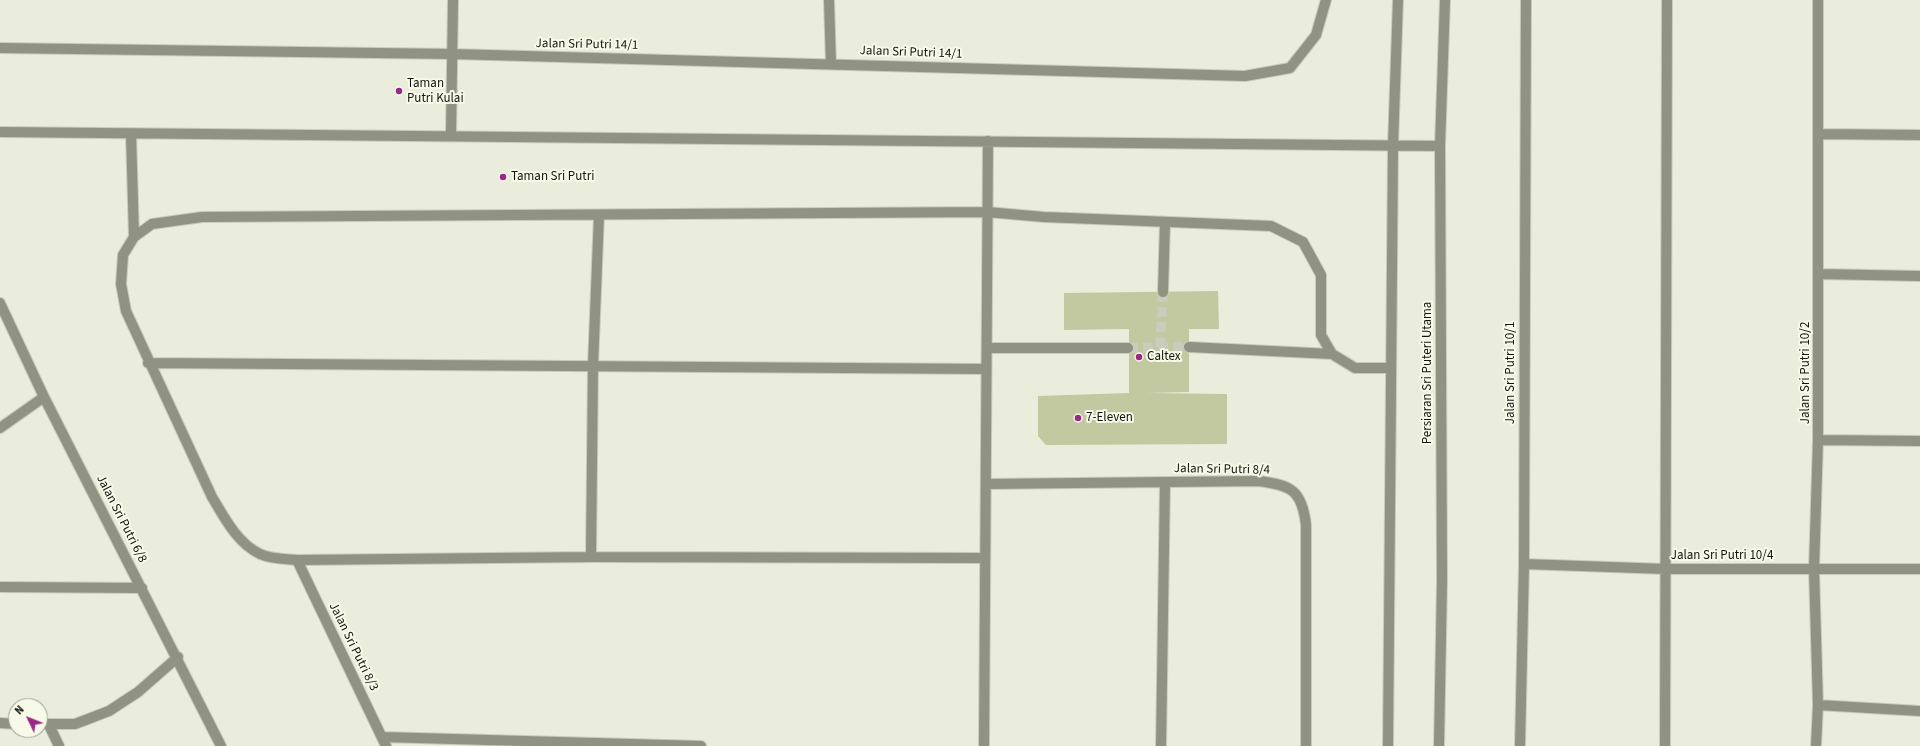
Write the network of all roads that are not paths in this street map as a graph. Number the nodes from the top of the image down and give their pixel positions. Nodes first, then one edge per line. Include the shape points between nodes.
1 (453, 0) edge
2 (830, 0) edge
3 (1326, 0) edge
4 (1398, 0) edge
5 (1445, 0) edge
6 (1526, 0) edge
7 (1667, 0) edge
8 (1818, 0) edge
9 (0, 48) edge
10 (452, 54) junction
11 (831, 64) junction
12 (0, 132) edge
13 (131, 134) junction
14 (1818, 134) junction
15 (1920, 135) edge
16 (451, 136) junction
17 (988, 141) junction
18 (1393, 145) junction
19 (1440, 146) junction
20 (987, 212) junction
21 (600, 215) junction
22 (1165, 222) junction
23 (134, 238) junction
24 (1819, 274) junction
25 (1920, 276) edge
26 (1163, 292) tunnel mouth
27 (0, 303) edge
28 (1189, 347) tunnel mouth
29 (986, 348) junction
30 (1128, 348) tunnel mouth
31 (1332, 354) junction
32 (148, 363) junction
33 (593, 366) junction
34 (1391, 368) junction
35 (986, 369) junction
36 (44, 397) junction
37 (0, 428) edge
38 (1818, 440) junction
39 (1920, 441) edge
40 (1165, 482) junction
41 (986, 484) junction
42 (590, 557) junction
43 (985, 558) junction
44 (297, 560) junction
45 (1524, 564) junction
46 (1666, 569) junction
47 (1814, 569) junction
48 (1920, 569) edge
49 (0, 587) edge
50 (142, 588) junction
51 (178, 657) junction
52 (1818, 706) junction
53 (1920, 711) edge
54 (48, 725) edge
55 (48, 731) edge
56 (384, 742) edge
57 (59, 746) edge
58 (222, 746) edge
59 (701, 746) edge
60 (984, 746) edge
61 (1161, 746) edge
62 (1306, 746) edge
63 (1388, 746) edge
64 (1439, 746) edge
65 (1520, 746) edge
66 (1665, 746) edge
67 (1816, 746) edge

1 - 10 street
2 - 11 street
3 - 11 street, Jalan Sri Putri 14/1 via 1316,35 1290,68 1245,76
4 - 18 street
5 - 19 street, Persiaran Sri Puteri Utama
6 - 45 street, Jalan Sri Putri 10/1
7 - 46 street
8 - 14 street, Jalan Sri Putri 10/2
9 - 10 street, Jalan Sri Putri 14/1
10 - 11 street, Jalan Sri Putri 14/1
10 - 16 street
12 - 13 street
13 - 16 street
13 - 23 street
14 - 15 street
14 - 24 street, Jalan Sri Putri 10/2
16 - 17 street
17 - 18 street
17 - 20 street
18 - 19 street
18 - 34 street
19 - 64 street, Persiaran Sri Puteri Utama via 1442,580
20 - 21 street
20 - 22 street
20 - 29 street
21 - 23 street via 202,217 152,224
21 - 33 street
22 - 26 street
22 - 31 street via 1271,226 1303,242 1321,275 1322,335
23 - 32 street via 123,255 121,284 126,312
24 - 25 street
24 - 38 street, Jalan Sri Putri 10/2
27 - 36 street, Jalan Sri Putri 6/8
28 - 31 street
29 - 30 street
29 - 35 street
31 - 34 street via 1355,368
32 - 33 street
32 - 44 street via 212,497 240,540 260,554
33 - 35 street
33 - 42 street
34 - 63 street
35 - 41 street
36 - 37 street
36 - 50 street, Jalan Sri Putri 6/8
38 - 39 street
38 - 47 street, Jalan Sri Putri 10/2
40 - 41 street, Jalan Sri Putri 8/4
40 - 61 street
40 - 62 street, Jalan Sri Putri 8/4 via 1276,483 1294,491 1304,506
41 - 43 street
42 - 43 street
42 - 44 street
43 - 60 street
44 - 56 street, Jalan Sri Putri 8/3
45 - 46 street, Jalan Sri Putri 10/4
45 - 65 street, Jalan Sri Putri 10/1
46 - 47 street, Jalan Sri Putri 10/4
46 - 66 street
47 - 48 street, Jalan Sri Putri 10/4
47 - 52 street, Jalan Sri Putri 10/2
49 - 50 street
50 - 51 street, Jalan Sri Putri 6/8
51 - 54 street via 138,692 109,711 75,724
51 - 58 street, Jalan Sri Putri 6/8
52 - 53 street
52 - 67 street, Jalan Sri Putri 10/2
55 - 57 street
56 - 59 street

